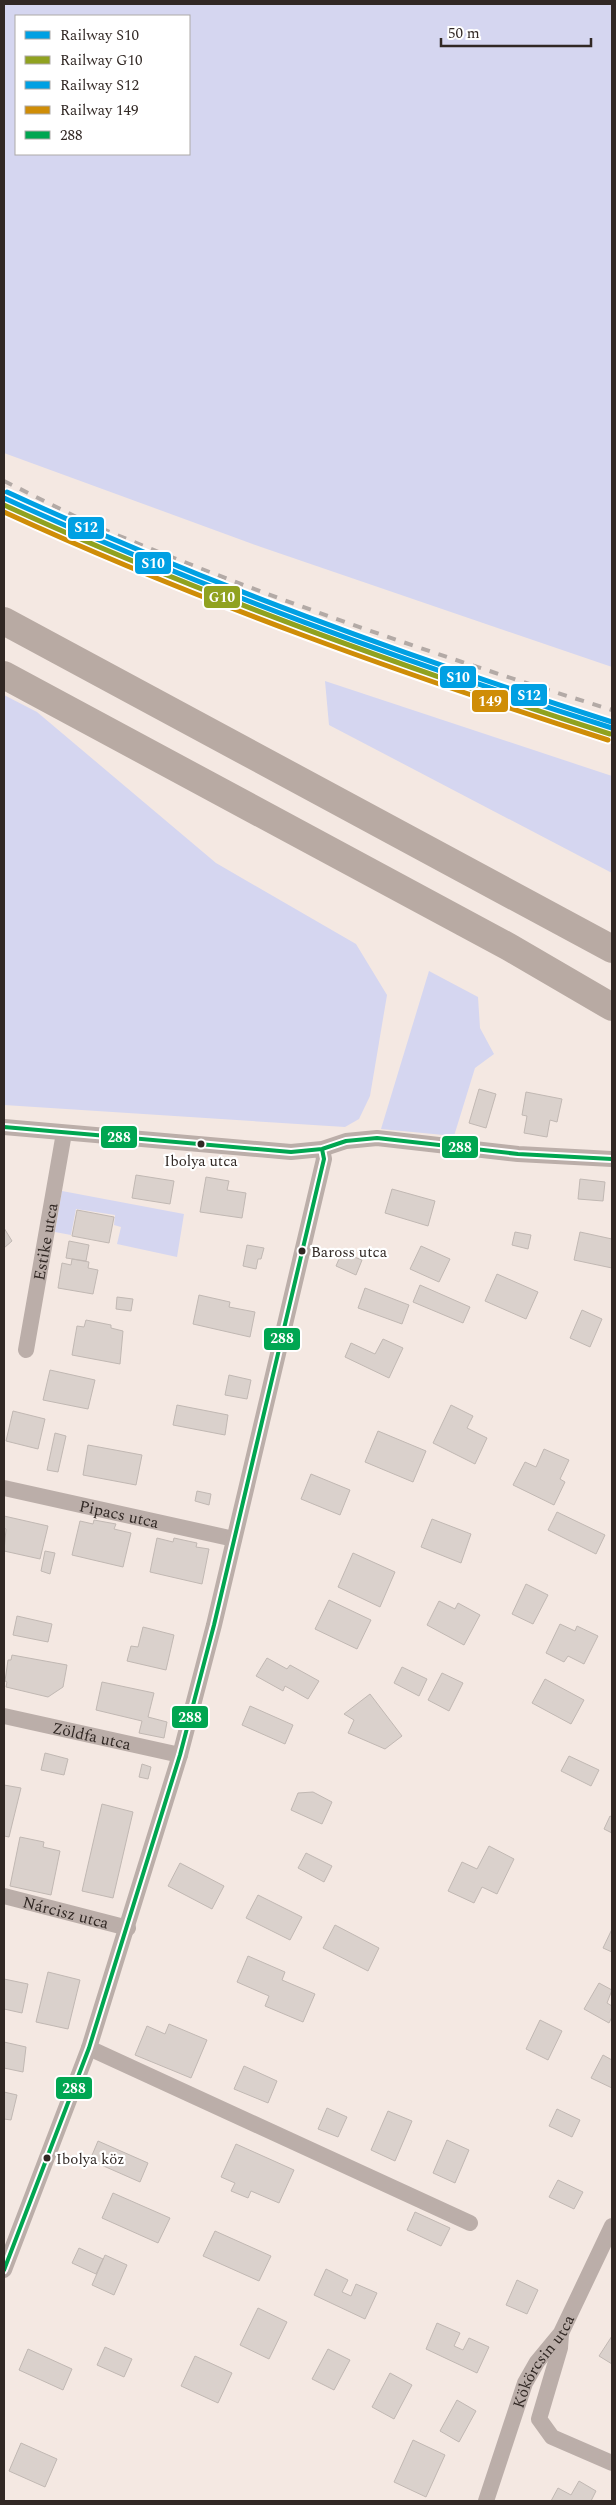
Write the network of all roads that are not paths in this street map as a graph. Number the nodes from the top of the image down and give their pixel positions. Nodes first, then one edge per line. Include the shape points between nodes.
1 (4, 621) edge
2 (4, 675) edge
3 (612, 948) edge
4 (612, 1007) edge
5 (4, 1127) edge
6 (64, 1133) junction
7 (322, 1149) junction
8 (612, 1159) edge
9 (26, 1350) dead end
10 (4, 1488) edge
11 (234, 1539) junction
12 (4, 1716) edge
13 (180, 1755) junction
14 (4, 1896) edge
15 (128, 1928) junction
16 (90, 2048) junction
17 (470, 2223) dead end
18 (612, 2226) edge
19 (4, 2270) edge
20 (561, 2333) junction
21 (612, 2463) edge
22 (486, 2501) edge

1 - 3 highway
2 - 4 highway
5 - 6 street
6 - 7 street via 291,1152
6 - 9 street, Estike utca
7 - 8 street via 346,1141 377,1138 518,1154
7 - 11 street via 324,1159
10 - 11 street, Pipacs utca
11 - 13 street
12 - 13 street, Zöldfa utca
13 - 15 street
14 - 15 street, Nárcisz utca
15 - 16 street
16 - 17 street
16 - 19 street
18 - 20 street, Kökörcsin utca
20 - 21 street via 560,2348 539,2419 552,2437
20 - 22 street, Kökörcsin utca via 537,2362 525,2383

